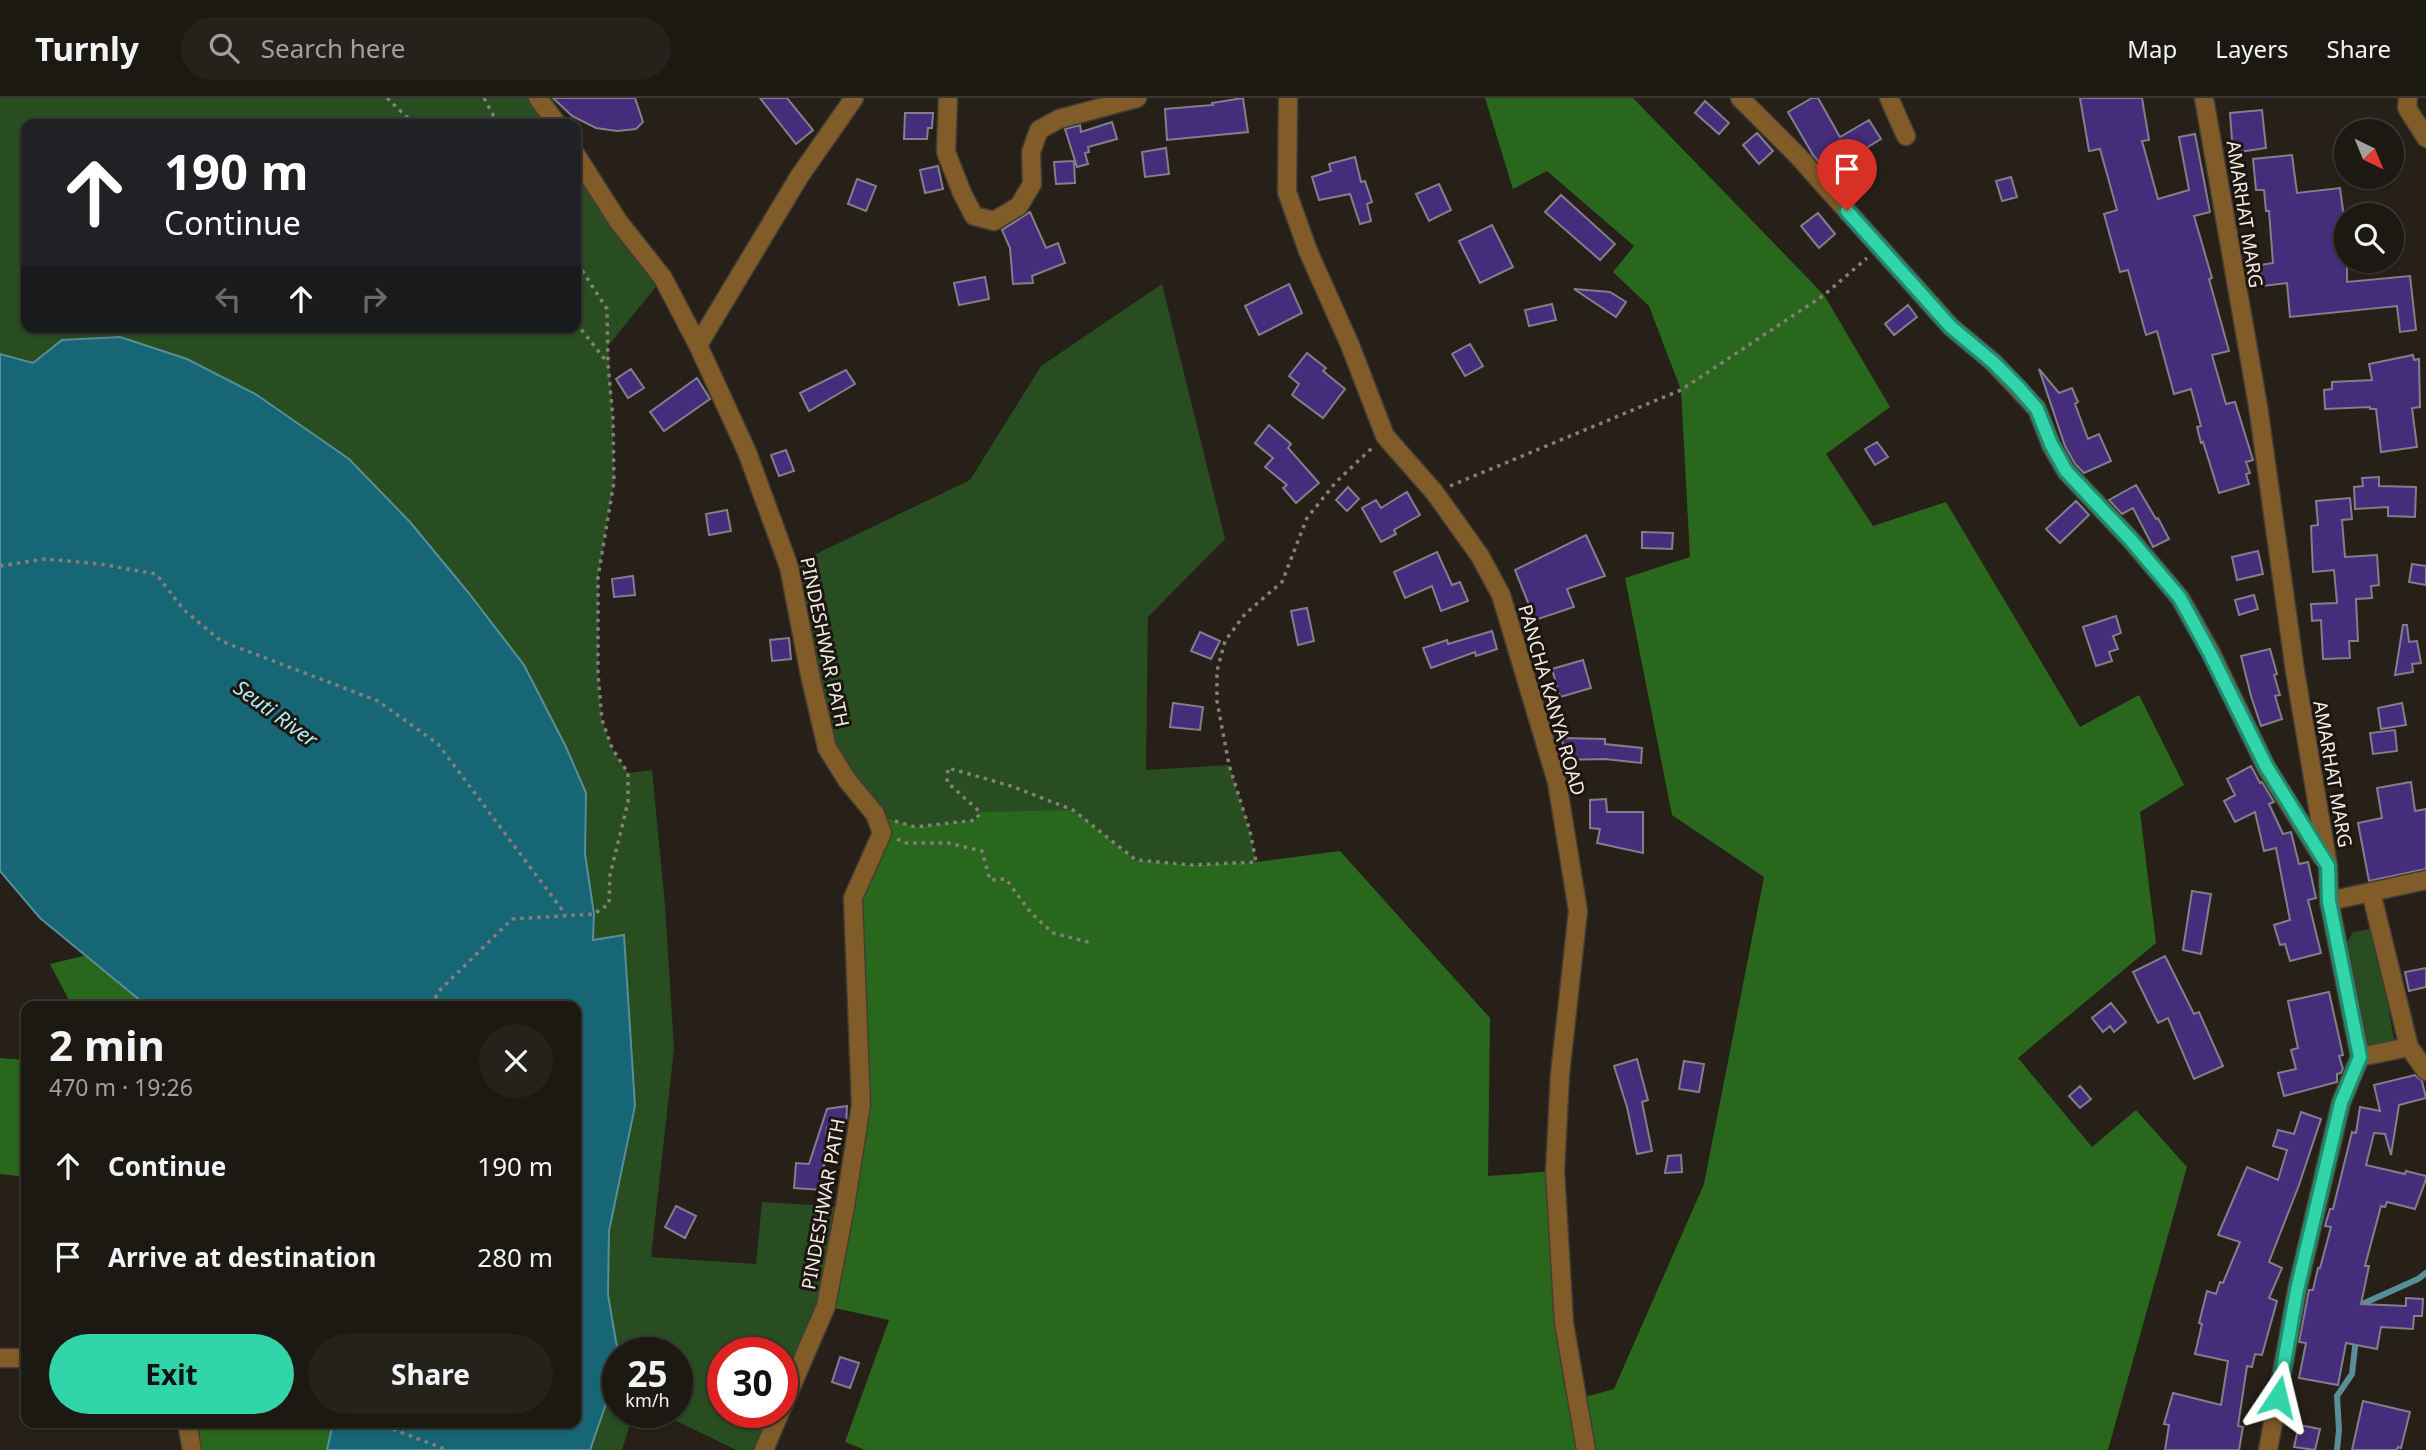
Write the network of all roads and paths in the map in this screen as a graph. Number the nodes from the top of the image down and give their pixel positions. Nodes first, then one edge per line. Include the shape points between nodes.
1 (387, 98) edge
2 (484, 98) edge
3 (538, 98) edge
4 (854, 98) edge
5 (948, 98) edge
6 (1137, 98) edge
7 (1288, 98) edge
8 (1740, 98) edge
9 (1889, 98) edge
10 (2204, 98) edge
11 (2408, 98) edge
12 (409, 119) edge
13 (495, 119) edge
14 (553, 119) edge
15 (1906, 136) dead end
16 (2426, 138) edge
17 (581, 163) edge
18 (1879, 248) junction
19 (581, 269) edge
20 (581, 329) edge
21 (698, 345) junction
22 (608, 364) junction
23 (1385, 436) junction
24 (1435, 493) junction
25 (0, 566) edge
26 (875, 814) junction
27 (881, 833) junction
28 (2328, 866) junction
29 (2426, 880) edge
30 (2371, 892) junction
31 (2329, 901) junction
32 (566, 915) junction
33 (1092, 943) dead end
34 (434, 1001) edge
35 (2409, 1047) junction
36 (2360, 1057) junction
37 (2426, 1071) edge
38 (0, 1358) edge
39 (21, 1358) edge
40 (798, 1371) edge
41 (188, 1428) edge
42 (390, 1428) edge
43 (773, 1428) edge
44 (192, 1450) edge
45 (447, 1450) edge
46 (764, 1450) edge
47 (1586, 1450) edge
48 (2268, 1450) edge

1 - 12 path
2 - 13 path
3 - 14 street
4 - 21 street via 799,177
5 - 6 street via 946,152 974,216 994,222 1019,206 1032,184 1031,152 1039,130 1059,119
7 - 23 street, PANCHA KANYA ROAD via 1287,192
8 - 18 street
9 - 15 street
10 - 28 street, AMARHAT MARG via 2258,406
11 - 16 street via 2407,108
17 - 21 street, PINDESHWAR PATH via 663,278
18 - 24 path via 1824,295 1681,390
18 - 28 street via 1951,327 1993,362 2037,409 2066,471 2180,598 2266,766
19 - 22 path via 607,309
20 - 22 path
21 - 26 street, PINDESHWAR PATH via 747,452 789,567 827,748
22 - 32 path via 614,482 598,577 598,674 602,720 628,773 628,802 610,875 609,904 594,914
23 - 24 street, PANCHA KANYA ROAD
23 - 26 path via 1335,482 1307,518 1282,582 1245,614 1225,641 1217,671 1217,701 1256,862 1192,865 1136,860 1073,810 948,768 947,782 980,812 976,820 915,827
24 - 47 street, PANCHA KANYA ROAD via 1480,556 1501,595 1557,782 1578,911 1560,1073 1555,1171 1564,1323
25 - 32 path via 45,559 156,574 184,610 221,641 378,701 438,744
26 - 27 street, PINDESHWAR PATH
27 - 33 path via 906,843 948,843 982,851 990,880 1006,879 1053,933
27 - 40 street, PINDESHWAR PATH via 853,898 861,1105 826,1306
28 - 31 street, AMARHAT MARG
29 - 30 street
30 - 31 street
30 - 35 street
31 - 36 street, AMARHAT MARG
32 - 34 path via 512,919
35 - 36 street
35 - 37 street
36 - 48 street via 2341,1103 2297,1290
38 - 39 street
41 - 44 street
42 - 45 path
43 - 46 street, PINDESHWAR PATH

